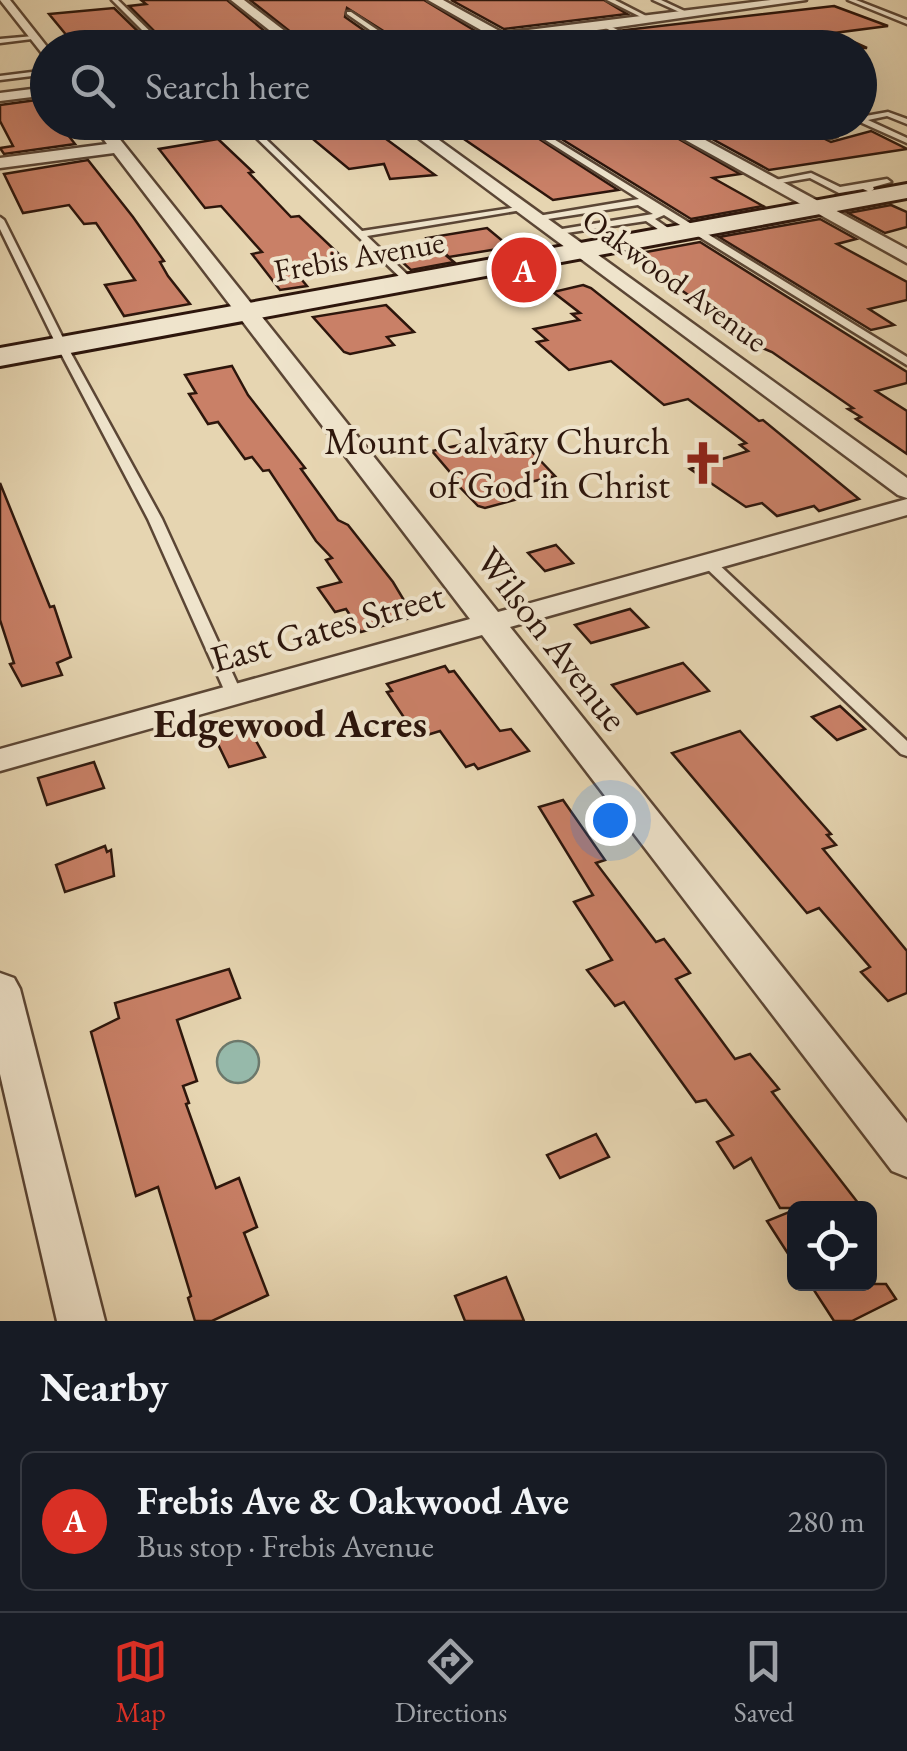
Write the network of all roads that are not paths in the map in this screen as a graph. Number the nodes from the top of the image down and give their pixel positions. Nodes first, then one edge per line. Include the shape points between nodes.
1 (4, 0) edge
2 (115, 0) edge
3 (238, 0) edge
4 (434, 0) edge
5 (610, 0) edge
6 (656, 0) edge
7 (800, 0) edge
8 (851, 0) edge
9 (349, 14) dead end
10 (688, 14) junction
11 (648, 19) junction
12 (907, 22) edge
13 (602, 24) junction
14 (146, 30) edge
15 (278, 30) edge
16 (375, 30) edge
17 (490, 30) edge
18 (552, 30) edge
19 (614, 30) edge
20 (30, 35) edge
21 (30, 38) edge
22 (0, 41) edge
23 (30, 74) edge
24 (0, 78) edge
25 (30, 93) edge
26 (0, 97) edge
27 (877, 116) edge
28 (907, 122) edge
29 (877, 127) edge
30 (110, 140) edge
31 (261, 140) edge
32 (429, 140) edge
33 (546, 140) edge
34 (693, 140) edge
35 (907, 141) edge
36 (116, 148) junction
37 (0, 163) edge
38 (769, 182) junction
39 (885, 188) edge
40 (816, 207) junction
41 (576, 213) junction
42 (531, 214) junction
43 (0, 220) edge
44 (670, 227) junction
45 (556, 233) junction
46 (360, 234) junction
47 (588, 238) junction
48 (907, 257) edge
49 (410, 282) junction
50 (246, 312) junction
51 (62, 346) junction
52 (0, 358) edge
53 (907, 362) edge
54 (907, 490) edge
55 (907, 508) edge
56 (709, 563) junction
57 (488, 622) junction
58 (234, 694) junction
59 (907, 750) edge
60 (0, 760) edge
61 (0, 989) edge
62 (907, 1157) edge
63 (80, 1321) edge

1 - 20 street
2 - 14 lane
3 - 15 street
4 - 17 street
5 - 11 lane
6 - 10 lane
7 - 10 street
8 - 12 lane
9 - 16 lane
10 - 11 street
11 - 13 street
13 - 18 street
13 - 19 lane
21 - 22 lane
23 - 24 lane
25 - 26 street
27 - 28 lane
29 - 35 lane
30 - 36 street, Wilson Avenue
31 - 46 lane
32 - 42 street, Oakwood Avenue
33 - 44 lane
34 - 38 street
36 - 37 street
36 - 50 street, Wilson Avenue
38 - 39 lane via 811,175 839,190
38 - 40 street
39 - 40 main road, Frebis Avenue
40 - 44 main road, Frebis Avenue
40 - 48 street
41 - 42 lane
41 - 44 lane via 639,202
41 - 47 lane
42 - 45 street, Oakwood Avenue
42 - 46 lane
43 - 51 lane
44 - 47 main road, Frebis Avenue
44 - 53 lane
45 - 47 street, Oakwood Avenue
45 - 47 lane
46 - 49 lane
47 - 49 main road, Frebis Avenue
47 - 54 street, Oakwood Avenue
49 - 50 main road, Frebis Avenue
50 - 51 main road, Frebis Avenue
50 - 57 street, Wilson Avenue
51 - 52 main road, Frebis Avenue
51 - 58 lane via 156,519
55 - 56 street, East Gates Street
56 - 57 street, East Gates Street
56 - 59 lane
57 - 58 street, East Gates Street
57 - 62 street, Wilson Avenue
58 - 60 street, East Gates Street
61 - 63 street

